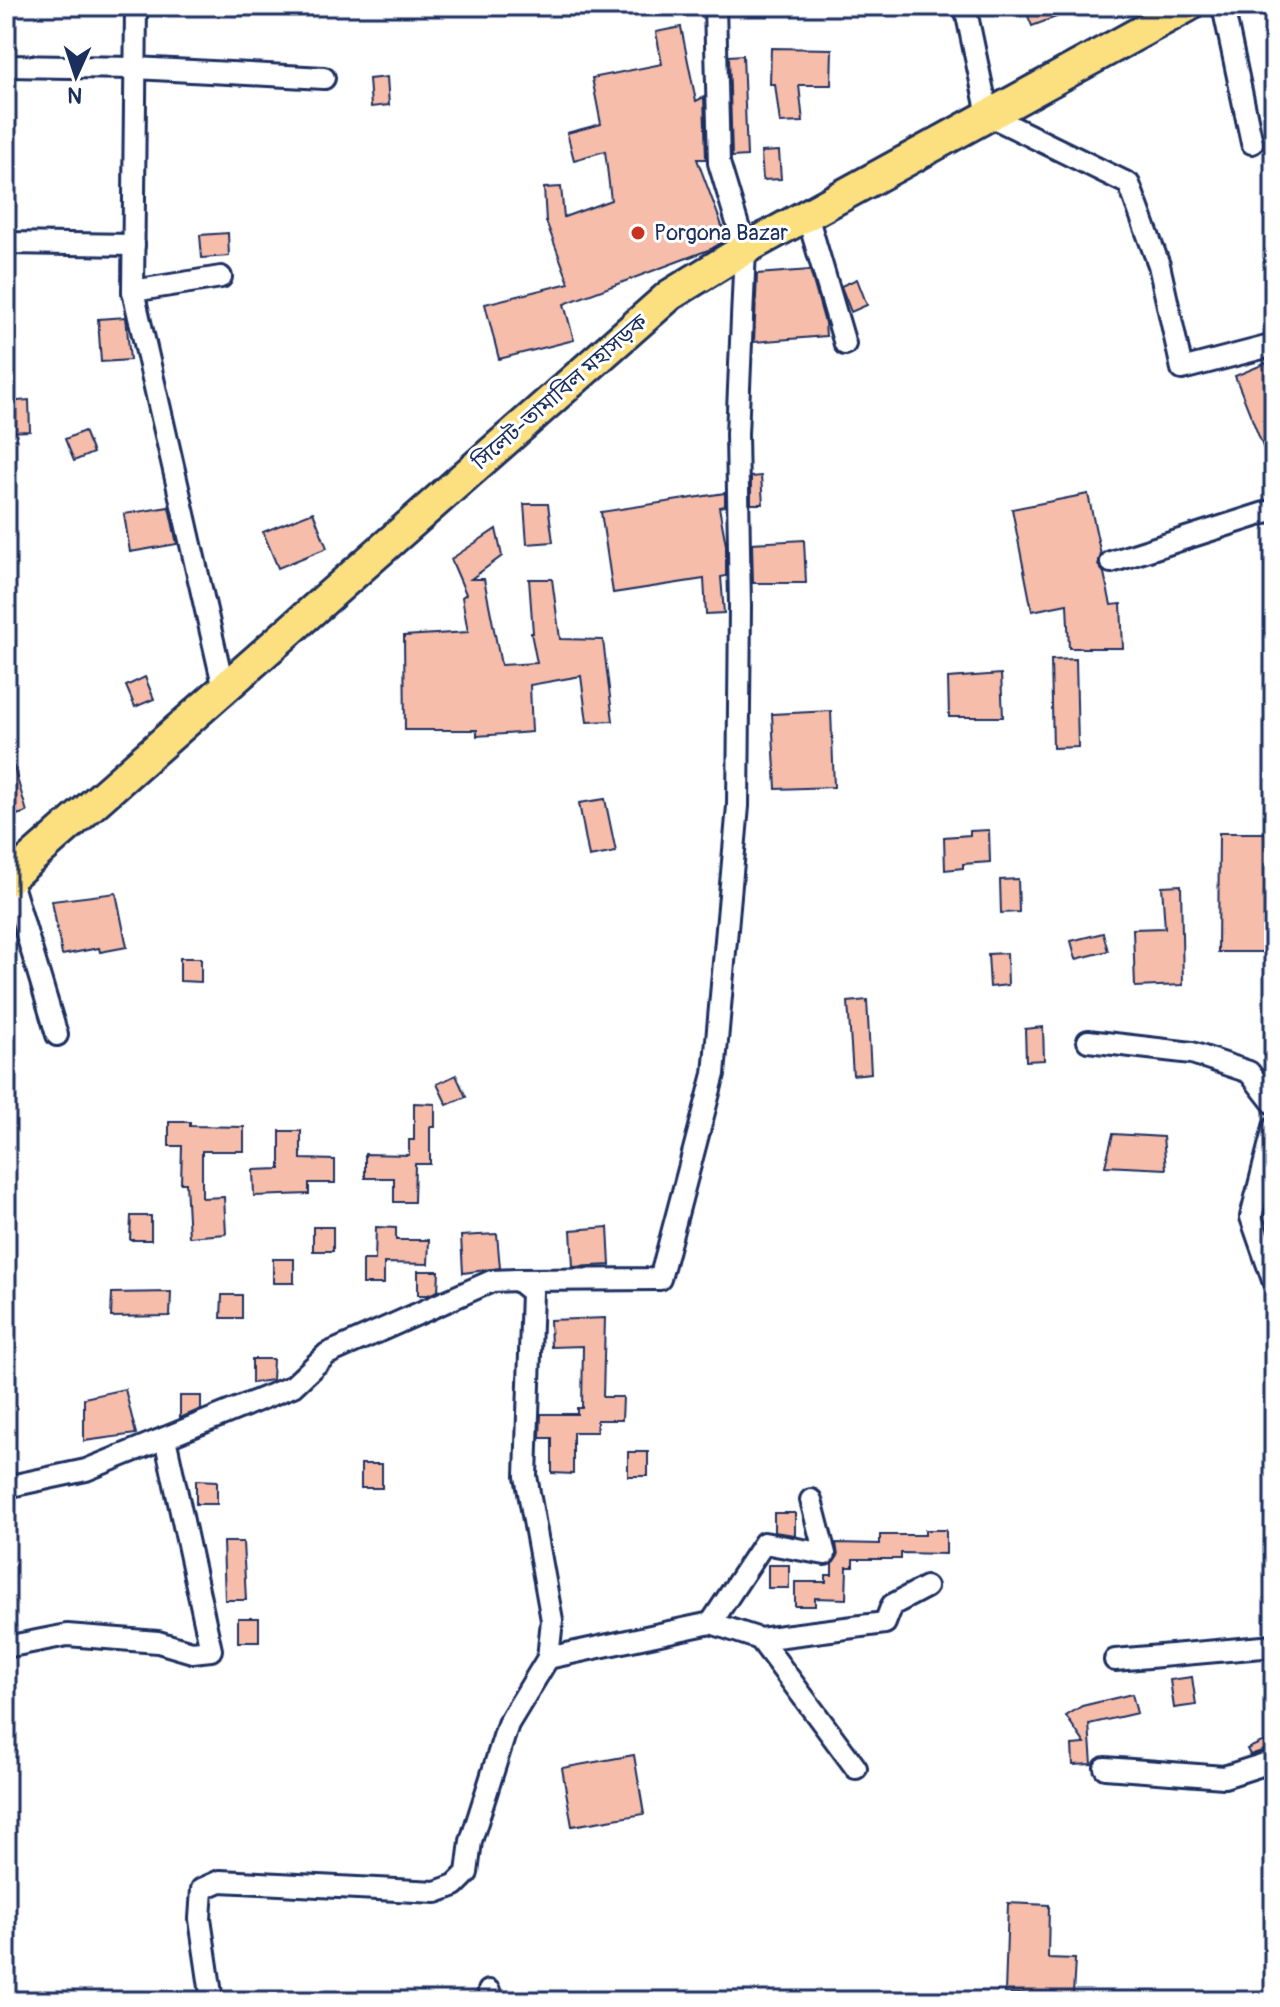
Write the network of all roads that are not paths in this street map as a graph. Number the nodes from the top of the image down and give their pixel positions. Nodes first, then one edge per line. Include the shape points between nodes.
1 (136, 6) edge
2 (715, 6) edge
3 (965, 6) edge
4 (1188, 6) edge
5 (1223, 6) edge
6 (6, 66) edge
7 (135, 68) junction
8 (324, 78) dead end
9 (988, 115) junction
10 (1252, 143) dead end
11 (807, 215) junction
12 (6, 243) edge
13 (134, 245) junction
14 (745, 249) junction
15 (221, 277) dead end
16 (133, 291) junction
17 (845, 344) dead end
18 (1274, 345) edge
19 (1274, 510) edge
20 (1111, 562) dead end
21 (224, 689) junction
22 (8, 879) edge
23 (57, 1035) dead end
24 (1088, 1041) dead end
25 (1274, 1104) edge
26 (1274, 1127) edge
27 (517, 1280) junction
28 (1274, 1283) edge
29 (165, 1438) junction
30 (6, 1487) edge
31 (811, 1500) dead end
32 (926, 1587) dead end
33 (711, 1623) junction
34 (760, 1639) junction
35 (1274, 1646) edge
36 (6, 1647) edge
37 (548, 1658) junction
38 (1115, 1660) dead end
39 (1274, 1761) edge
40 (856, 1768) dead end
41 (1105, 1768) dead end
42 (212, 2001) edge

1 - 7 street
2 - 14 street via 719,163
3 - 9 street
4 - 9 highway, সিলেট-তামাবিল মহাসড়ক
5 - 10 street
6 - 7 street
7 - 8 street
7 - 13 street
9 - 11 highway, সিলেট-তামাবিল মহাসড়ক
9 - 18 street via 1129,184 1159,265 1182,369
11 - 14 highway, সিলেট-তামাবিল মহাসড়ক
11 - 17 street
12 - 13 street
13 - 16 street
14 - 21 highway, সিলেট-তামাবিল মহাসড়ক via 670,295
14 - 27 street via 737,434 738,806 714,1074 660,1279
15 - 16 street
16 - 21 street
19 - 20 street
21 - 22 highway, সিলেট-তামাবিল মহাসড়ক
22 - 23 street
24 - 25 street via 1192,1053 1249,1072
26 - 28 street via 1251,1217
27 - 29 street via 492,1281 327,1354 293,1386
27 - 37 street via 532,1292 526,1476 552,1620
29 - 30 street via 86,1470
29 - 36 street via 211,1650 67,1635
31 - 33 street via 825,1554 764,1543
32 - 34 street via 892,1605 885,1623
33 - 34 street
33 - 37 street
34 - 40 street
35 - 38 street
37 - 42 street via 508,1724 471,1841 467,1873 436,1892 220,1881 202,1889 200,1919
39 - 41 street via 1224,1777

